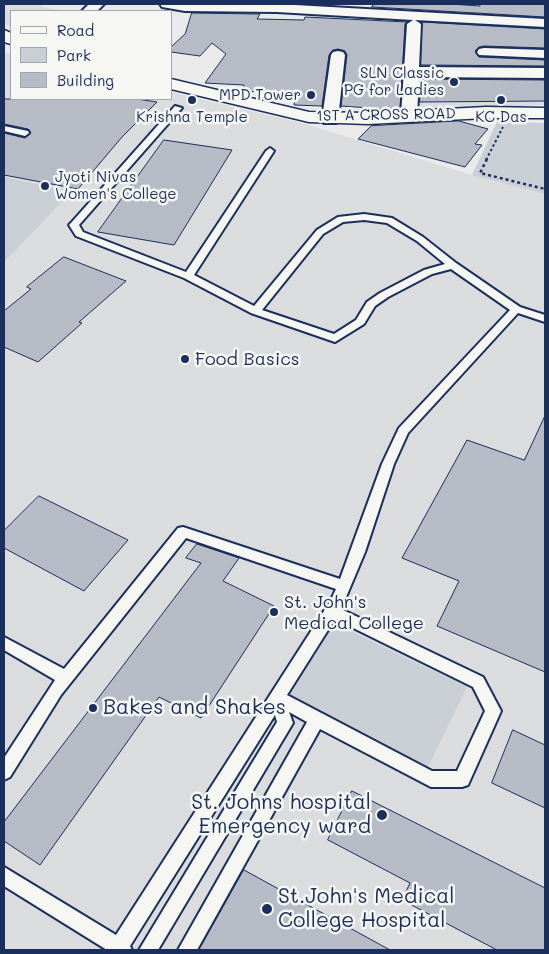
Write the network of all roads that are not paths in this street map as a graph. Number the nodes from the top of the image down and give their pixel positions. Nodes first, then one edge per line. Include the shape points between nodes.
1 (167, 4) edge
2 (186, 5) edge
3 (279, 6) edge
4 (325, 7) edge
5 (416, 14) edge
6 (545, 23) edge
7 (478, 25) dead end
8 (484, 52) junction
9 (545, 54) edge
10 (338, 55) dead end
11 (412, 72) junction
12 (486, 74) junction
13 (545, 74) edge
14 (172, 84) edge
15 (178, 108) dead end
16 (545, 113) edge
17 (409, 116) junction
18 (330, 119) junction
19 (4, 129) edge
20 (25, 133) dead end
21 (270, 151) dead end
22 (452, 265) junction
23 (188, 276) junction
24 (516, 309) junction
25 (255, 311) junction
26 (545, 319) edge
27 (344, 586) junction
28 (332, 611) junction
29 (4, 643) edge
30 (66, 678) junction
31 (277, 698) junction
32 (317, 719) junction
33 (4, 772) edge
34 (4, 876) edge
35 (120, 949) edge
36 (148, 950) edge
37 (187, 950) edge

1 - 2 street
2 - 3 street
3 - 4 street
4 - 5 street
5 - 6 street
5 - 11 street
7 - 8 street
8 - 9 street
8 - 12 street
10 - 18 street
11 - 12 street
11 - 17 street
12 - 13 street
14 - 18 street, 1ST A CROSS ROAD via 309,117
15 - 23 lane via 74,225 80,234
16 - 17 street, 1ST A CROSS ROAD
17 - 18 street, 1ST A CROSS ROAD
19 - 20 lane
21 - 23 lane
22 - 24 lane
22 - 25 lane via 428,272 384,295 371,304 360,322 335,338
22 - 25 lane via 420,239 389,220 341,219 320,232
23 - 25 lane
24 - 26 lane
24 - 27 lane via 404,431 388,464
27 - 28 lane
27 - 30 lane via 183,532
28 - 31 lane
28 - 32 lane via 478,682 493,711 462,779 431,779
29 - 30 lane
30 - 33 lane
31 - 32 lane
31 - 35 lane
31 - 36 lane via 285,723
32 - 37 lane
34 - 35 lane

